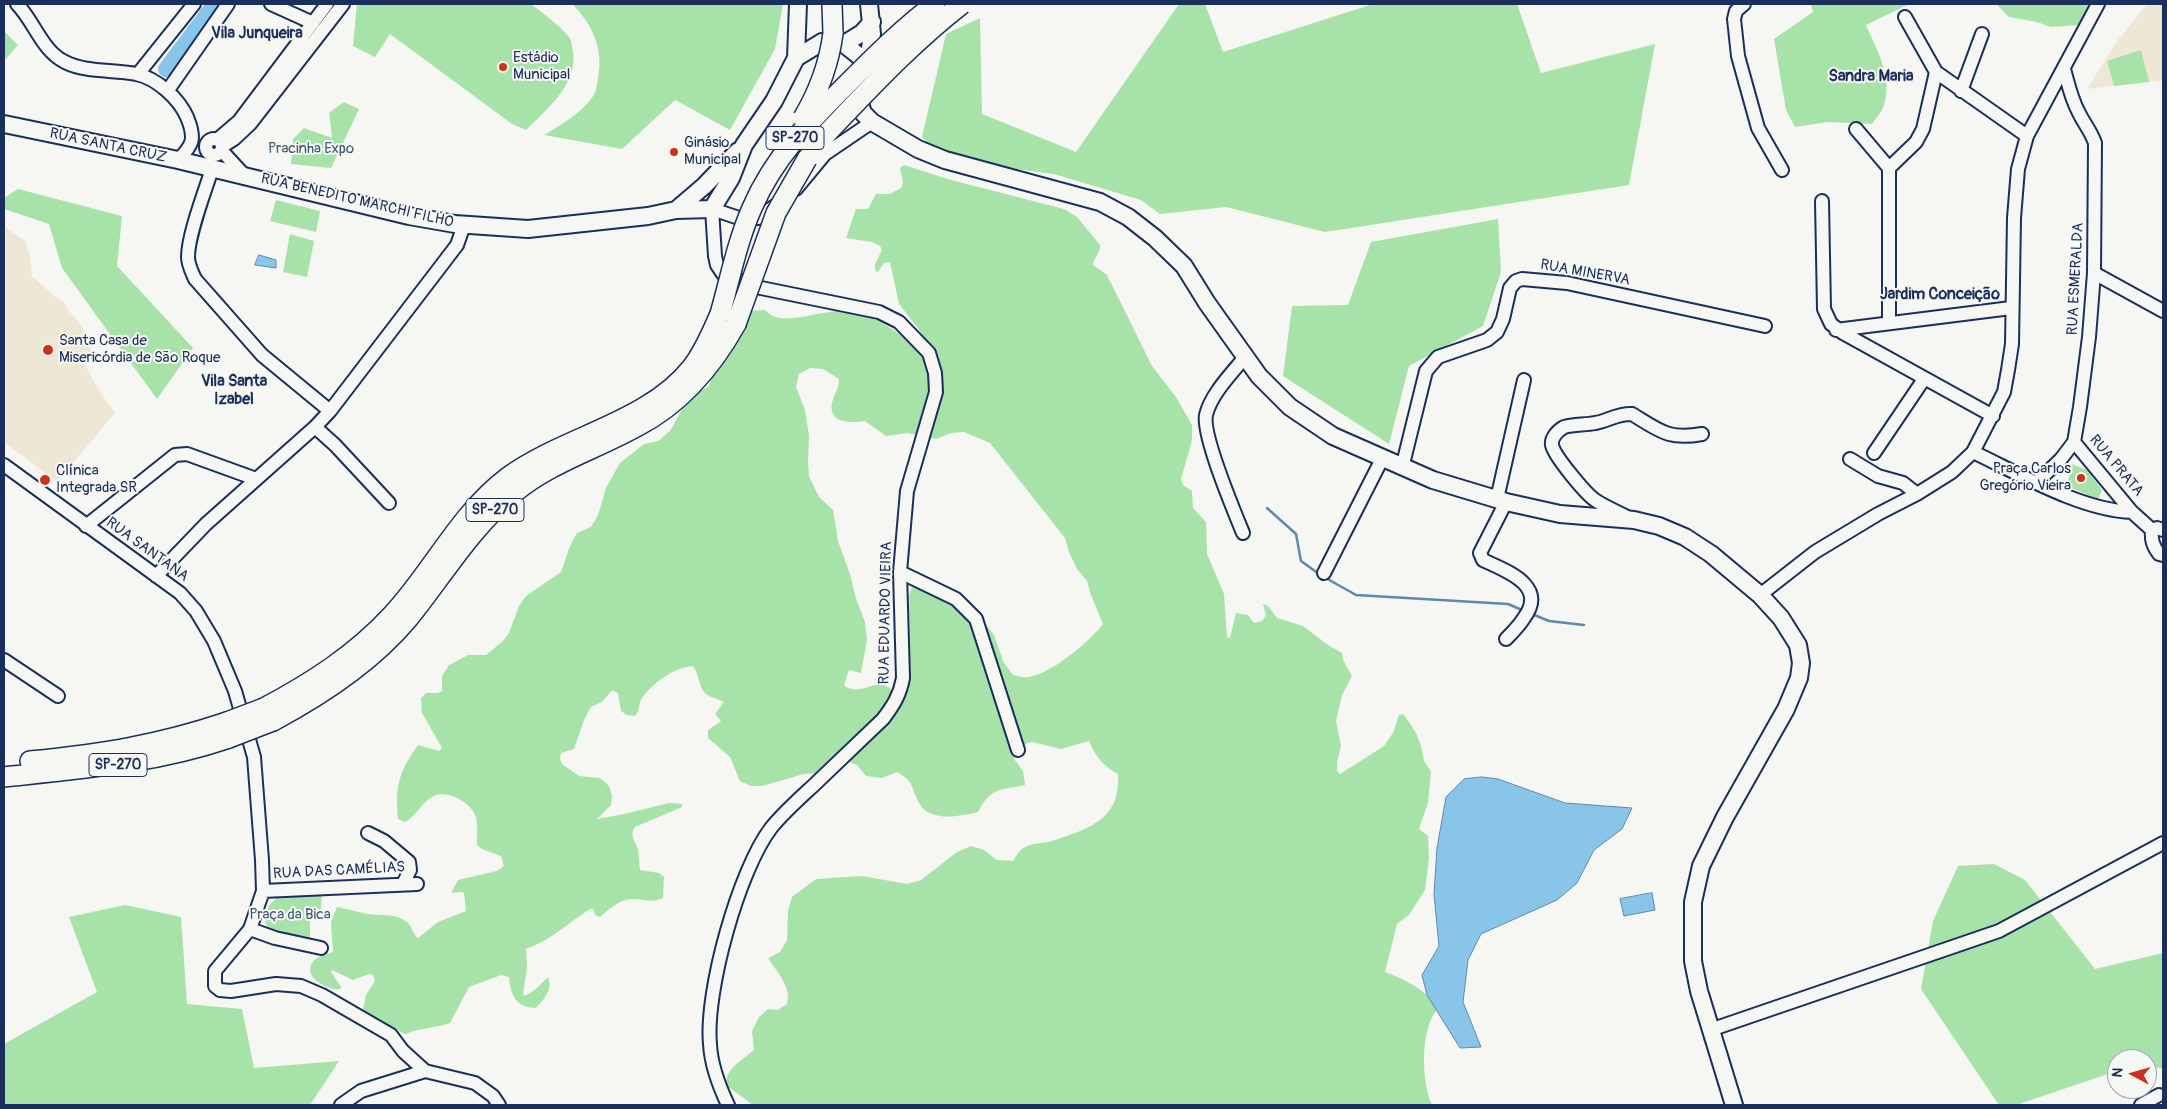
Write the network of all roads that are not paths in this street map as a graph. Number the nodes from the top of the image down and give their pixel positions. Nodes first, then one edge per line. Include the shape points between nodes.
1 (17, 4) edge
2 (194, 4) edge
3 (228, 4) edge
4 (271, 4) edge
5 (327, 4) edge
6 (343, 4) edge
7 (832, 4) edge
8 (869, 4) edge
9 (935, 4) edge
10 (962, 4) edge
11 (1744, 4) edge
12 (2098, 4) edge
13 (799, 9) edge
14 (1905, 17) dead end
15 (872, 22) junction
16 (313, 23) junction
17 (1982, 34) dead end
18 (833, 40) junction
19 (796, 58) junction
20 (2064, 69) junction
21 (867, 70) junction
22 (1936, 72) junction
23 (138, 74) junction
24 (168, 90) junction
25 (1961, 91) junction
26 (872, 122) junction
27 (4, 124) edge
28 (1856, 129) dead end
29 (2027, 136) junction
30 (192, 142) junction
31 (221, 145) junction
32 (744, 145) junction
33 (783, 151) junction
34 (178, 160) junction
35 (1889, 168) junction
36 (212, 169) junction
37 (1782, 170) dead end
38 (244, 176) junction
39 (1822, 201) dead end
40 (712, 209) junction
41 (676, 210) junction
42 (464, 225) junction
43 (2094, 273) junction
44 (2011, 308) junction
45 (2163, 310) edge
46 (728, 319) junction
47 (1889, 323) junction
48 (1874, 325) junction
49 (1765, 326) dead end
50 (1836, 330) junction
51 (1873, 349) junction
52 (1245, 357) junction
53 (1924, 379) junction
54 (1524, 380) dead end
55 (330, 411) junction
56 (1993, 416) junction
57 (315, 427) junction
58 (1702, 434) dead end
59 (2074, 442) junction
60 (1973, 452) junction
61 (1874, 453) dead end
62 (1382, 459) junction
63 (1850, 459) dead end
64 (4, 466) edge
65 (1402, 468) junction
66 (256, 479) junction
67 (2037, 482) junction
68 (1917, 494) junction
69 (1501, 501) junction
70 (390, 503) dead end
71 (2132, 512) junction
72 (1634, 520) junction
73 (86, 526) junction
74 (2158, 530) edge
75 (1243, 533) dead end
76 (2163, 555) edge
77 (900, 572) junction
78 (1324, 573) dead end
79 (156, 576) junction
80 (1760, 595) junction
81 (1506, 639) dead end
82 (4, 660) edge
83 (58, 696) dead end
84 (228, 730) junction
85 (1018, 750) dead end
86 (4, 764) edge
87 (4, 777) edge
88 (368, 833) dead end
89 (2163, 843) edge
90 (403, 884) junction
91 (417, 884) dead end
92 (263, 891) junction
93 (250, 929) junction
94 (321, 948) dead end
95 (1710, 1030) junction
96 (425, 1071) junction
97 (2159, 1095) dead end
98 (341, 1105) edge
99 (499, 1105) edge
100 (728, 1105) edge
101 (1734, 1105) edge
102 (2142, 1105) edge

1 - 23 street via 51,51 65,62 104,72
2 - 23 street
3 - 24 street
4 - 16 street
5 - 16 street
6 - 31 street via 250,124 234,139
7 - 18 highway
8 - 15 main road
9 - 33 highway, SP-270, bridge via 888,42
10 - 46 highway, SP-270, bridge via 877,79 808,158 776,213
11 - 37 street via 1736,11 1734,19 1738,56 1758,128
12 - 20 street
13 - 18 main road via 811,31
13 - 19 main road, SP-270
14 - 22 street
15 - 18 main road via 862,33
15 - 21 main road
16 - 31 street
17 - 25 street
18 - 19 main road
18 - 21 main road via 859,56
18 - 33 highway, bridge via 814,101
19 - 32 main road, SP-270 via 774,101
20 - 29 street
20 - 43 street, RUA ESMERALDA via 2078,113 2090,129 2095,143
21 - 26 main road via 859,100 863,113
22 - 25 street
22 - 35 street via 1923,128 1916,142
23 - 24 street
24 - 30 street via 183,108 191,126
25 - 29 street
26 - 40 street via 825,154 803,182 758,218 742,218
26 - 52 main road via 944,160 1100,202 1128,217 1184,266
27 - 34 main road, RUA SANTA CRUZ
28 - 35 street
29 - 44 street via 2018,169
30 - 31 street via 206,145 210,154 218,154
30 - 34 street
31 - 38 street
32 - 40 main road, SP-270 via 731,178
32 - 41 main road, SP-270
33 - 46 highway, SP-270, bridge via 751,209
34 - 36 main road, RUA SANTA CRUZ
35 - 47 street
36 - 38 main road, RUA BENEDITO MARCHI FILHO
36 - 55 street via 189,244 190,269 195,279 262,355
38 - 42 main road, RUA BENEDITO MARCHI FILHO via 409,216
39 - 50 street via 1824,309
40 - 41 main road, RUA BENEDITO MARCHI FILHO
40 - 77 street, RUA EDUARDO VIEIRA via 715,256 723,274 756,288 879,312 899,322 929,353 936,392 907,491
41 - 42 main road, RUA BENEDITO MARCHI FILHO via 528,229
42 - 55 street via 457,245
43 - 45 street
43 - 59 street, RUA ESMERALDA via 2090,337
44 - 47 street
44 - 56 street via 2012,344 2007,377
46 - 84 highway, SP-270, bridge via 707,370 686,393 639,426 568,459 514,492 467,540 406,621 374,654 306,704 268,714
47 - 48 street
48 - 50 street
48 - 51 street
49 - 65 street, RUA MINERVA via 1567,283 1516,281 1510,288 1497,332 1488,340 1438,357 1426,371
50 - 51 street
51 - 53 street
52 - 62 main road via 1290,407 1334,436
52 - 75 street via 1206,414 1207,432
53 - 56 street
53 - 61 street
54 - 69 street
55 - 57 street
56 - 60 street
57 - 66 street
57 - 70 street
58 - 72 street via 1670,436 1632,414 1625,414 1596,423 1565,427 1552,438 1555,452 1594,500
59 - 67 street, RUA ESMERALDA via 2062,459
59 - 71 street, RUA PRATA
60 - 67 street
60 - 68 street via 1952,472
62 - 65 main road
62 - 78 street
63 - 68 street via 1883,478 1903,483
64 - 73 street, RUA SANTANA
65 - 69 main road
66 - 73 street via 187,454 175,455
66 - 79 street via 206,524
67 - 71 street via 2087,504
68 - 80 street via 1815,552
69 - 72 main road via 1560,514
69 - 81 street via 1480,557 1522,580 1531,601 1526,617
71 - 74 street, RUA PRATA
72 - 80 main road via 1685,537
73 - 79 street, RUA SANTANA
74 - 76 street via 2151,538 2153,546
77 - 85 street via 956,598 976,619
77 - 100 street, RUA EDUARDO VIEIRA via 901,692 883,719 771,828 750,867 733,910 719,962 710,1018 713,1065
79 - 92 street, RUA SANTANA via 196,611 214,641 235,691 254,757
80 - 95 main road via 1791,632 1798,645 1801,663 1799,678 1786,709 1724,817 1701,866 1693,902 1693,961
82 - 83 street
84 - 86 highway, SP-270 via 99,754
84 - 87 highway, SP-270 via 197,749 148,760
88 - 90 street via 384,841 409,862 410,870
89 - 95 street via 1999,931
90 - 91 street, RUA DAS CAMÉLIAS
90 - 92 street, RUA DAS CAMÉLIAS
92 - 93 street
93 - 94 street
93 - 96 street via 215,971 215,986 232,991 276,984 301,986 391,1035 414,1063
95 - 101 main road
96 - 98 street via 362,1091
96 - 99 street via 475,1083 493,1096
97 - 102 street

